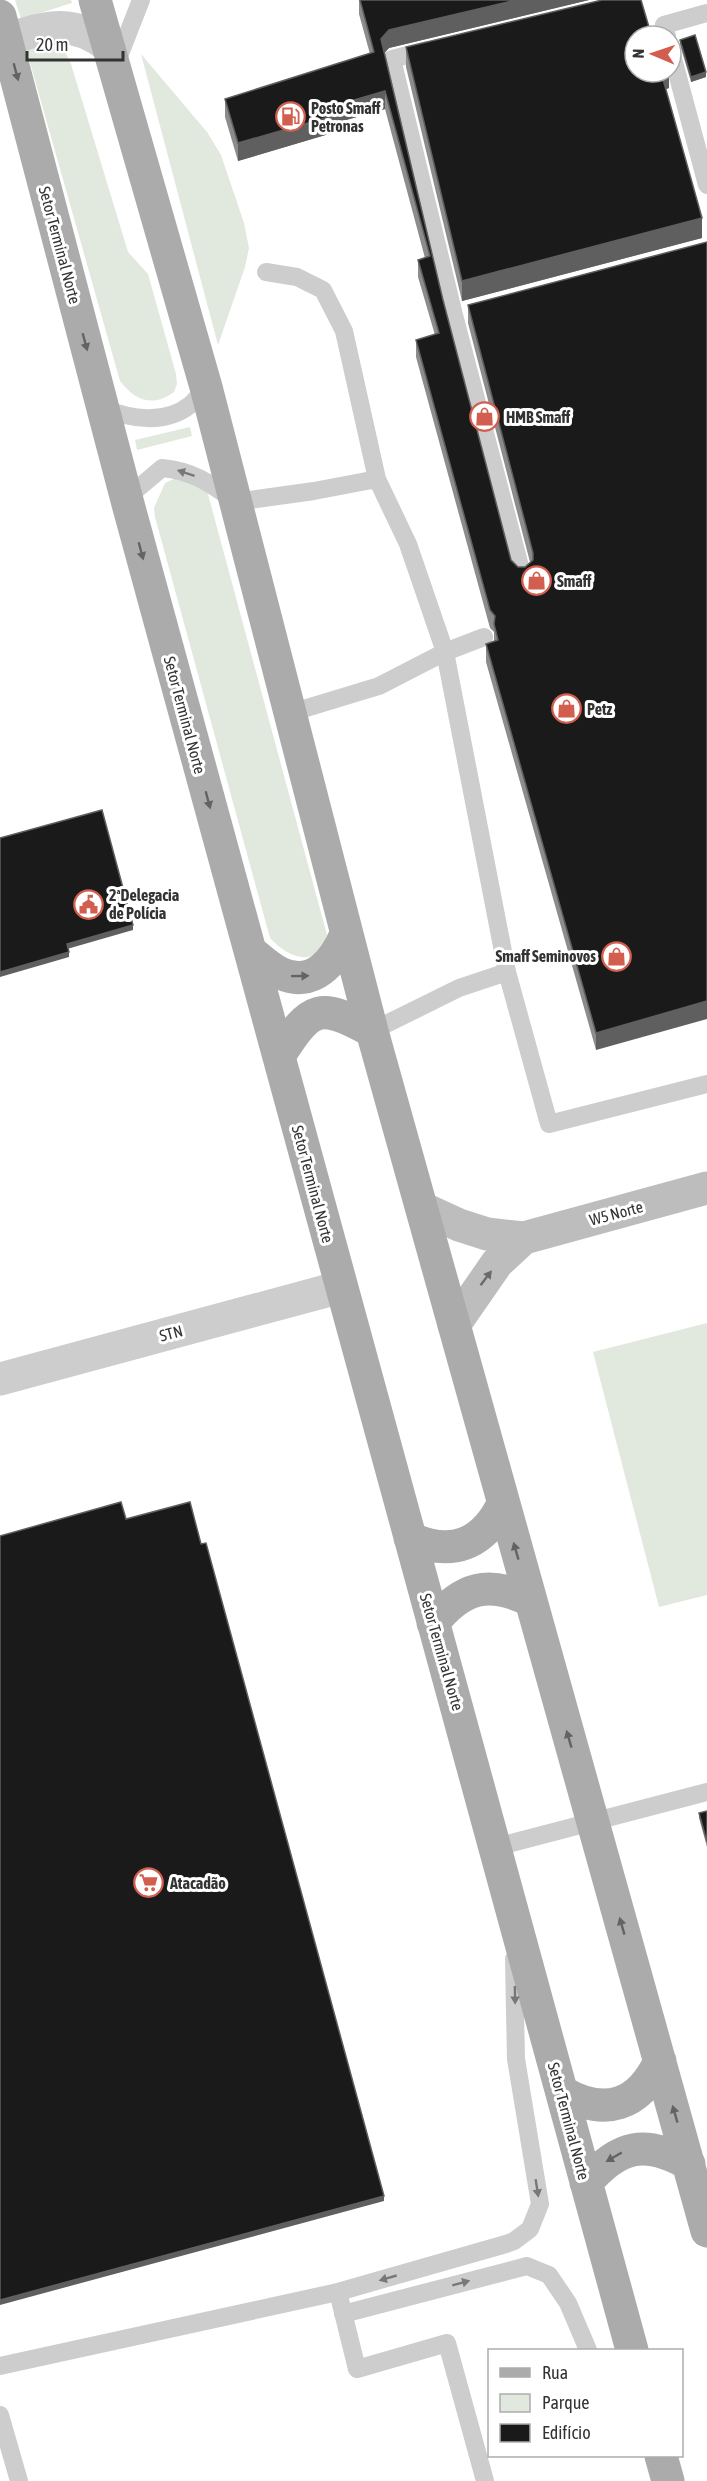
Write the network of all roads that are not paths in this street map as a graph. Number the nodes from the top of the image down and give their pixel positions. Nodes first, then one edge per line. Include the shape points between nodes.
1 (95, 0) edge
2 (141, 0) edge
3 (707, 13) edge
4 (668, 24) edge
5 (2, 32) edge
6 (451, 45) edge
7 (111, 57) junction
8 (680, 84) edge
9 (707, 185) edge
10 (266, 272) dead end
11 (206, 387) junction
12 (103, 408) junction
13 (377, 479) junction
14 (236, 502) junction
15 (128, 504) junction
16 (522, 574) edge
17 (484, 637) dead end
18 (445, 652) junction
19 (291, 713) junction
20 (346, 934) junction
21 (250, 951) junction
22 (507, 972) junction
23 (372, 1031) junction
24 (279, 1056) junction
25 (707, 1084) edge
26 (707, 1188) edge
27 (422, 1208) junction
28 (524, 1238) junction
29 (341, 1287) junction
30 (454, 1325) junction
31 (0, 1379) edge
32 (502, 1504) junction
33 (410, 1538) junction
34 (530, 1600) junction
35 (433, 1623) junction
36 (707, 1792) edge
37 (592, 1821) junction
38 (496, 1847) junction
39 (513, 1915) junction
40 (660, 2061) junction
41 (562, 2092) junction
42 (689, 2164) junction
43 (586, 2183) junction
44 (707, 2231) edge
45 (338, 2292) junction
46 (344, 2314) junction
47 (588, 2349) edge
48 (632, 2349) edge
49 (0, 2366) edge
50 (0, 2415) edge
51 (651, 2457) edge
52 (661, 2457) edge
53 (20, 2481) edge
54 (485, 2481) edge
55 (668, 2481) edge

1 - 7 main road
2 - 7 lane
3 - 4 lane
5 - 7 street via 80,29
5 -> 12 main road, Setor Terminal Norte
6 - 16 lane via 392,59 460,314
7 - 11 main road
8 - 9 lane
10 - 13 lane via 297,277 323,290 344,331
11 - 12 lane via 190,404 163,416 138,418
11 - 14 main road
12 - 15 main road, Setor Terminal Norte
13 - 14 lane
13 - 18 lane via 408,544
14 -> 15 lane via 183,470 162,468 136,490
14 - 19 main road
15 -> 21 main road, Setor Terminal Norte
17 - 18 lane
18 - 19 lane via 379,687
18 - 22 lane
19 - 20 main road
21 -> 20 main road via 279,973 293,978 310,977 327,966
20 - 23 main road
21 - 24 main road, Setor Terminal Norte
22 - 23 lane via 459,988
22 - 25 lane via 549,1124
23 - 24 main road via 332,1012 317,1013 294,1031
23 - 27 main road
24 - 29 main road, Setor Terminal Norte
26 - 28 main road, W5 Norte
27 - 28 main road, W5 Norte via 487,1234
27 - 30 main road
30 -> 28 main road, W5 Norte via 497,1263
29 - 31 street, STN
29 - 33 main road, Setor Terminal Norte
30 - 32 main road
32 - 33 main road via 495,1521 465,1544 446,1548
34 -> 32 main road
33 - 35 main road, Setor Terminal Norte
34 - 35 main road via 510,1590 477,1590 447,1605
37 -> 34 main road
35 - 38 main road, Setor Terminal Norte
36 - 37 lane
37 - 38 lane
40 -> 37 main road
38 - 39 main road, Setor Terminal Norte
39 - 41 main road, Setor Terminal Norte
39 -> 45 lane via 516,2059 540,2204 530,2229 506,2244
40 - 41 main road via 651,2080 637,2094 619,2103 599,2106 579,2102
42 -> 40 main road
41 - 43 main road, Setor Terminal Norte
42 -> 43 main road via 668,2152 645,2148 622,2152 602,2165
42 - 44 main road
43 - 48 main road, Setor Terminal Norte
45 - 46 lane
45 - 49 lane
46 -> 47 lane via 527,2266 549,2275 568,2303
46 - 54 lane via 357,2369 447,2343
50 - 53 lane
51 - 55 lane
52 - 55 main road

